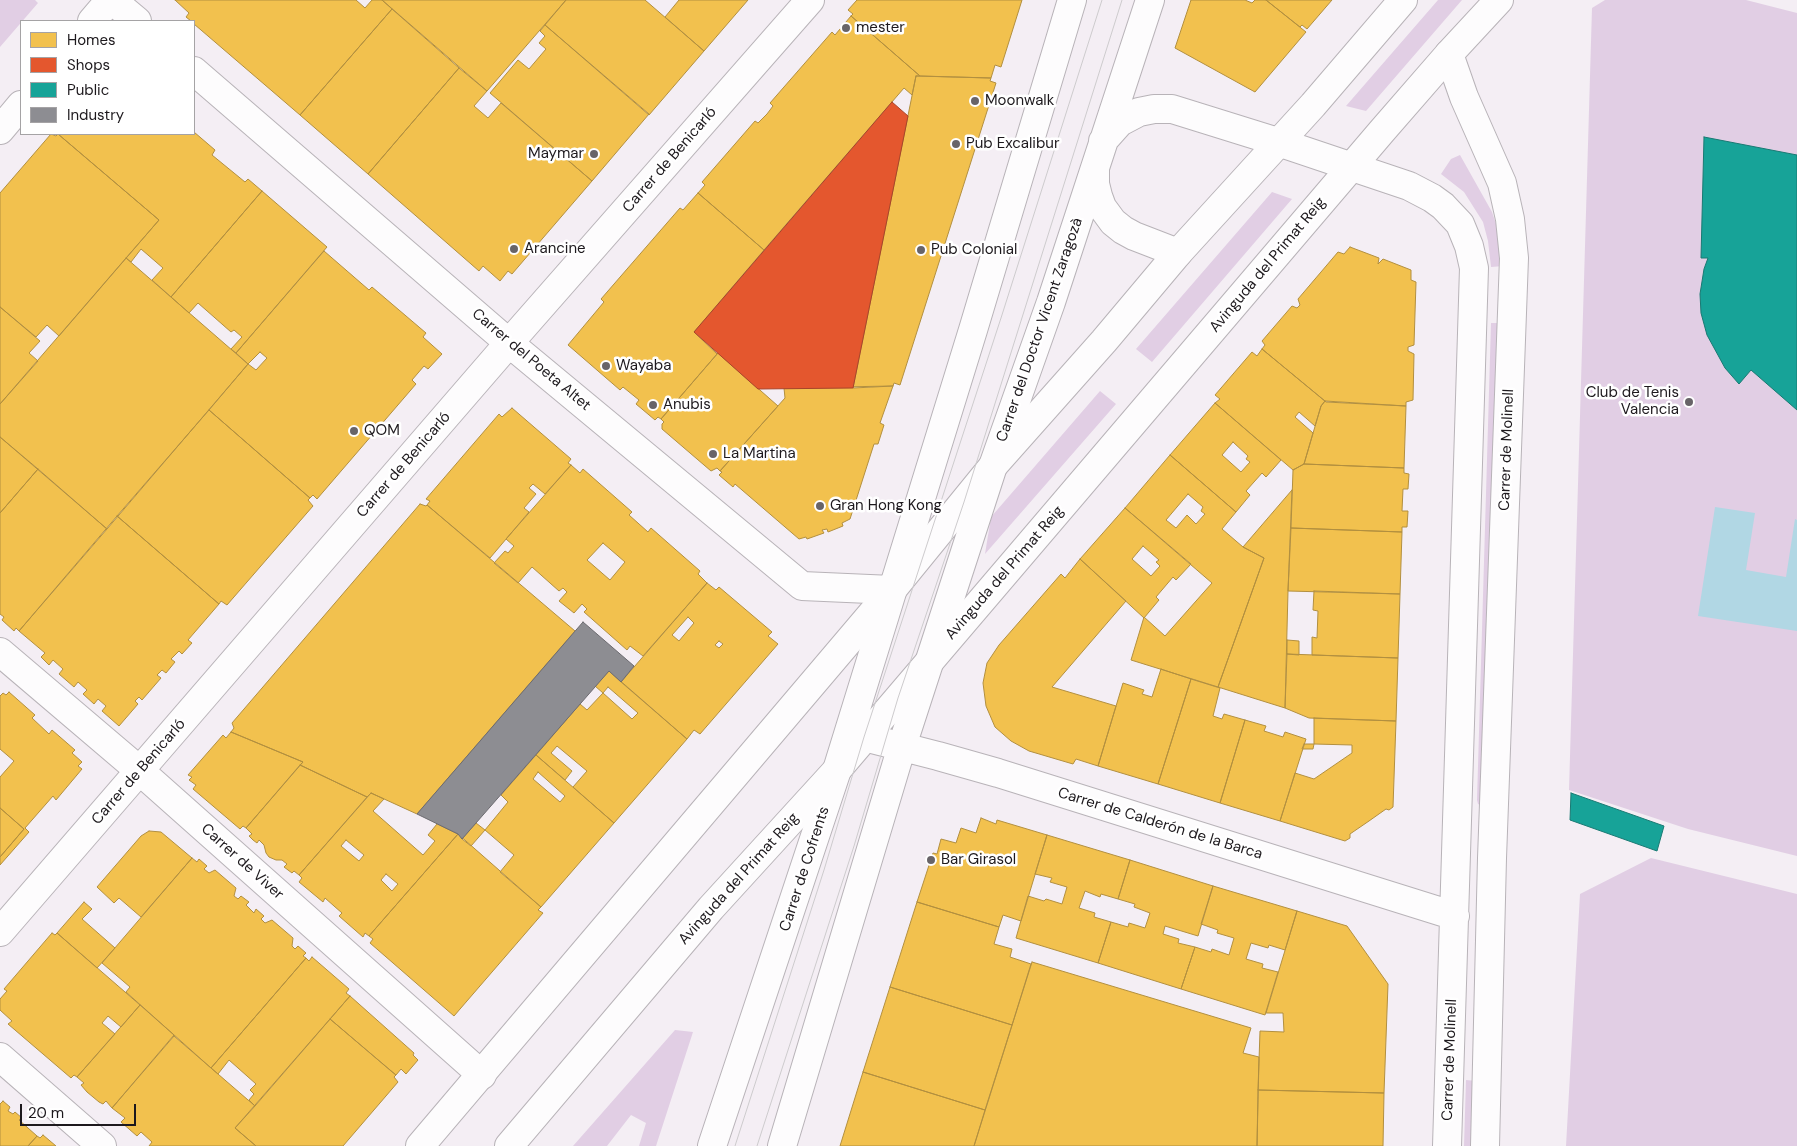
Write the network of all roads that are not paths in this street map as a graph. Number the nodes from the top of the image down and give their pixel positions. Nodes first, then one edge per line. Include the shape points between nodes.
1 (111, 0) edge
2 (810, 0) edge
3 (1072, 0) edge
4 (1150, 0) edge
5 (1403, 0) edge
6 (1500, 0) edge
7 (93, 20) edge
8 (136, 20) edge
9 (1449, 54) junction
10 (195, 71) edge
11 (20, 106) edge
12 (0, 130) edge
13 (1278, 142) junction
14 (1100, 150) junction
15 (1351, 167) junction
16 (1178, 252) junction
17 (509, 343) junction
18 (993, 466) junction
19 (892, 590) junction
20 (0, 652) edge
21 (930, 661) junction
22 (864, 737) junction
23 (902, 746) junction
24 (837, 770) junction
25 (140, 771) junction
26 (1456, 857) junction
27 (1492, 858) junction
28 (1455, 916) junction
29 (0, 932) edge
30 (1452, 975) junction
31 (1489, 976) junction
32 (0, 1057) edge
33 (482, 1075) junction
34 (102, 1146) edge
35 (420, 1146) edge
36 (510, 1146) edge
37 (712, 1146) edge
38 (782, 1146) edge
39 (1447, 1146) edge
40 (1486, 1146) edge

1 - 7 street
1 - 8 street
2 - 17 street, Carrer de Benicarló
3 - 19 street
4 - 14 street, Carrer del Doctor Vicent Zaragozà
5 - 13 street
6 - 9 street, Avinguda del Primat Reig
9 - 15 street, Avinguda del Primat Reig
9 - 27 street, Carrer de Molinell via 1464,98 1502,183 1514,258
10 - 17 street, Carrer del Poeta Altet
11 - 12 street
13 - 14 street, Carrer de Molinell via 1172,109 1154,109 1139,112 1120,122
13 - 15 street, Carrer de Molinell
13 - 16 street
14 - 16 street via 1094,171 1098,196 1113,222 1134,236
14 - 18 street, Carrer del Doctor Vicent Zaragozà
15 - 21 street, Avinguda del Primat Reig
15 - 26 street, Carrer de Molinell via 1409,186 1443,206 1460,224 1474,268
16 - 18 street
17 - 19 street, Carrer del Poeta Altet via 802,586
17 - 25 street, Carrer de Benicarló
18 - 19 street
18 - 21 street, Carrer del Doctor Vicent Zaragozà
19 - 24 street, Carrer de Cofrents
19 - 33 street
20 - 25 street, Carrer de Viver
21 - 22 street, Avinguda del Primat Reig
21 - 23 street
22 - 23 street, Carrer de Calderón de la Barca
22 - 24 street, Avinguda del Primat Reig
23 - 28 street, Carrer de Calderón de la Barca
23 - 38 street
24 - 36 street, Avinguda del Primat Reig via 711,908
24 - 37 street, Carrer de Cofrents
25 - 29 street, Carrer de Benicarló
25 - 33 street, Carrer de Viver
26 - 27 street
26 - 28 street, Carrer de Molinell
27 - 31 street, Carrer de Molinell
28 - 30 street, Carrer de Molinell
30 - 31 street
30 - 39 street, Carrer de Molinell
31 - 40 street, Carrer de Molinell
32 - 34 street
33 - 35 street

